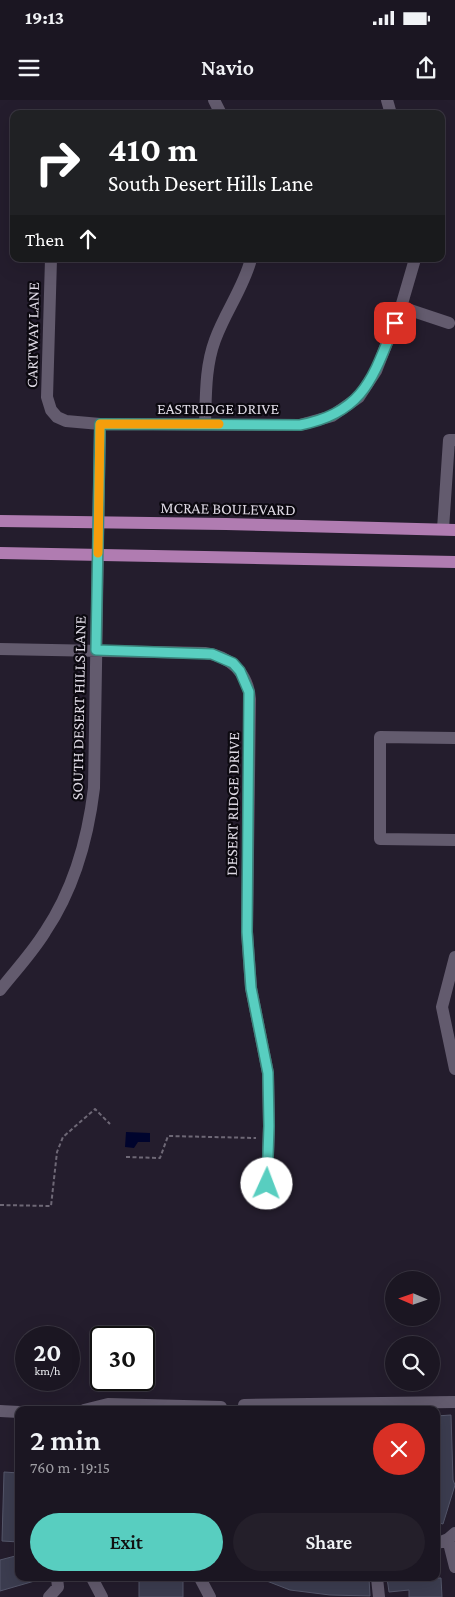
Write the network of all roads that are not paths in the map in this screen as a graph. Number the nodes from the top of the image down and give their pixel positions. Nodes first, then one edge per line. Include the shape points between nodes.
1 (51, 262) edge
2 (250, 262) edge
3 (414, 262) edge
4 (401, 307) junction
5 (449, 323) dead end
6 (100, 424) junction
7 (205, 424) junction
8 (455, 440) edge
9 (450, 491) edge
10 (0, 521) edge
11 (99, 522) junction
12 (449, 530) edge
13 (0, 553) edge
14 (98, 556) junction
15 (455, 562) edge
16 (0, 649) edge
17 (96, 650) junction
18 (455, 738) edge
19 (455, 840) edge
20 (455, 957) edge
21 (0, 990) edge
22 (455, 1069) edge
23 (267, 1184) dead end
24 (455, 1402) edge
25 (244, 1404) dead end
26 (100, 1406) edge
27 (183, 1406) edge
28 (361, 1406) edge
29 (426, 1406) edge
30 (0, 1412) edge
31 (15, 1412) edge
32 (447, 1539) edge
33 (455, 1567) edge
34 (57, 1581) edge
35 (94, 1581) edge
36 (202, 1581) edge
37 (377, 1581) edge
38 (49, 1597) edge
39 (102, 1597) edge
40 (210, 1597) edge
41 (379, 1597) edge

1 - 6 street, CARTWAY LANE via 48,402 57,417 66,421
2 - 7 street via 214,341 207,376
3 - 4 street, EASTRIDGE DRIVE
4 - 5 street
4 - 7 street, EASTRIDGE DRIVE via 370,382 359,397 332,416 300,425
6 - 7 street, EASTRIDGE DRIVE
6 - 11 street
8 - 9 street via 448,440
9 - 12 street
10 - 11 main road, MCRAE BOULEVARD
11 - 12 main road, MCRAE BOULEVARD
11 - 14 street, SOUTH DESERT HILLS LANE
13 - 14 main road
14 - 15 main road
14 - 17 street, SOUTH DESERT HILLS LANE
16 - 17 street, DESERT RIDGE DRIVE
17 - 21 street, SOUTH DESERT HILLS LANE via 94,788 83,850 70,885 46,931
17 - 23 street, DESERT RIDGE DRIVE via 212,654 233,663 246,681 250,699 248,967 268,1073
18 - 19 street via 380,737 380,839
20 - 22 street via 442,1007
24 - 29 street
25 - 28 street
26 - 27 street
30 - 31 street
32 - 33 street
34 - 38 street via 58,1587
35 - 39 street
36 - 40 street
37 - 41 street

